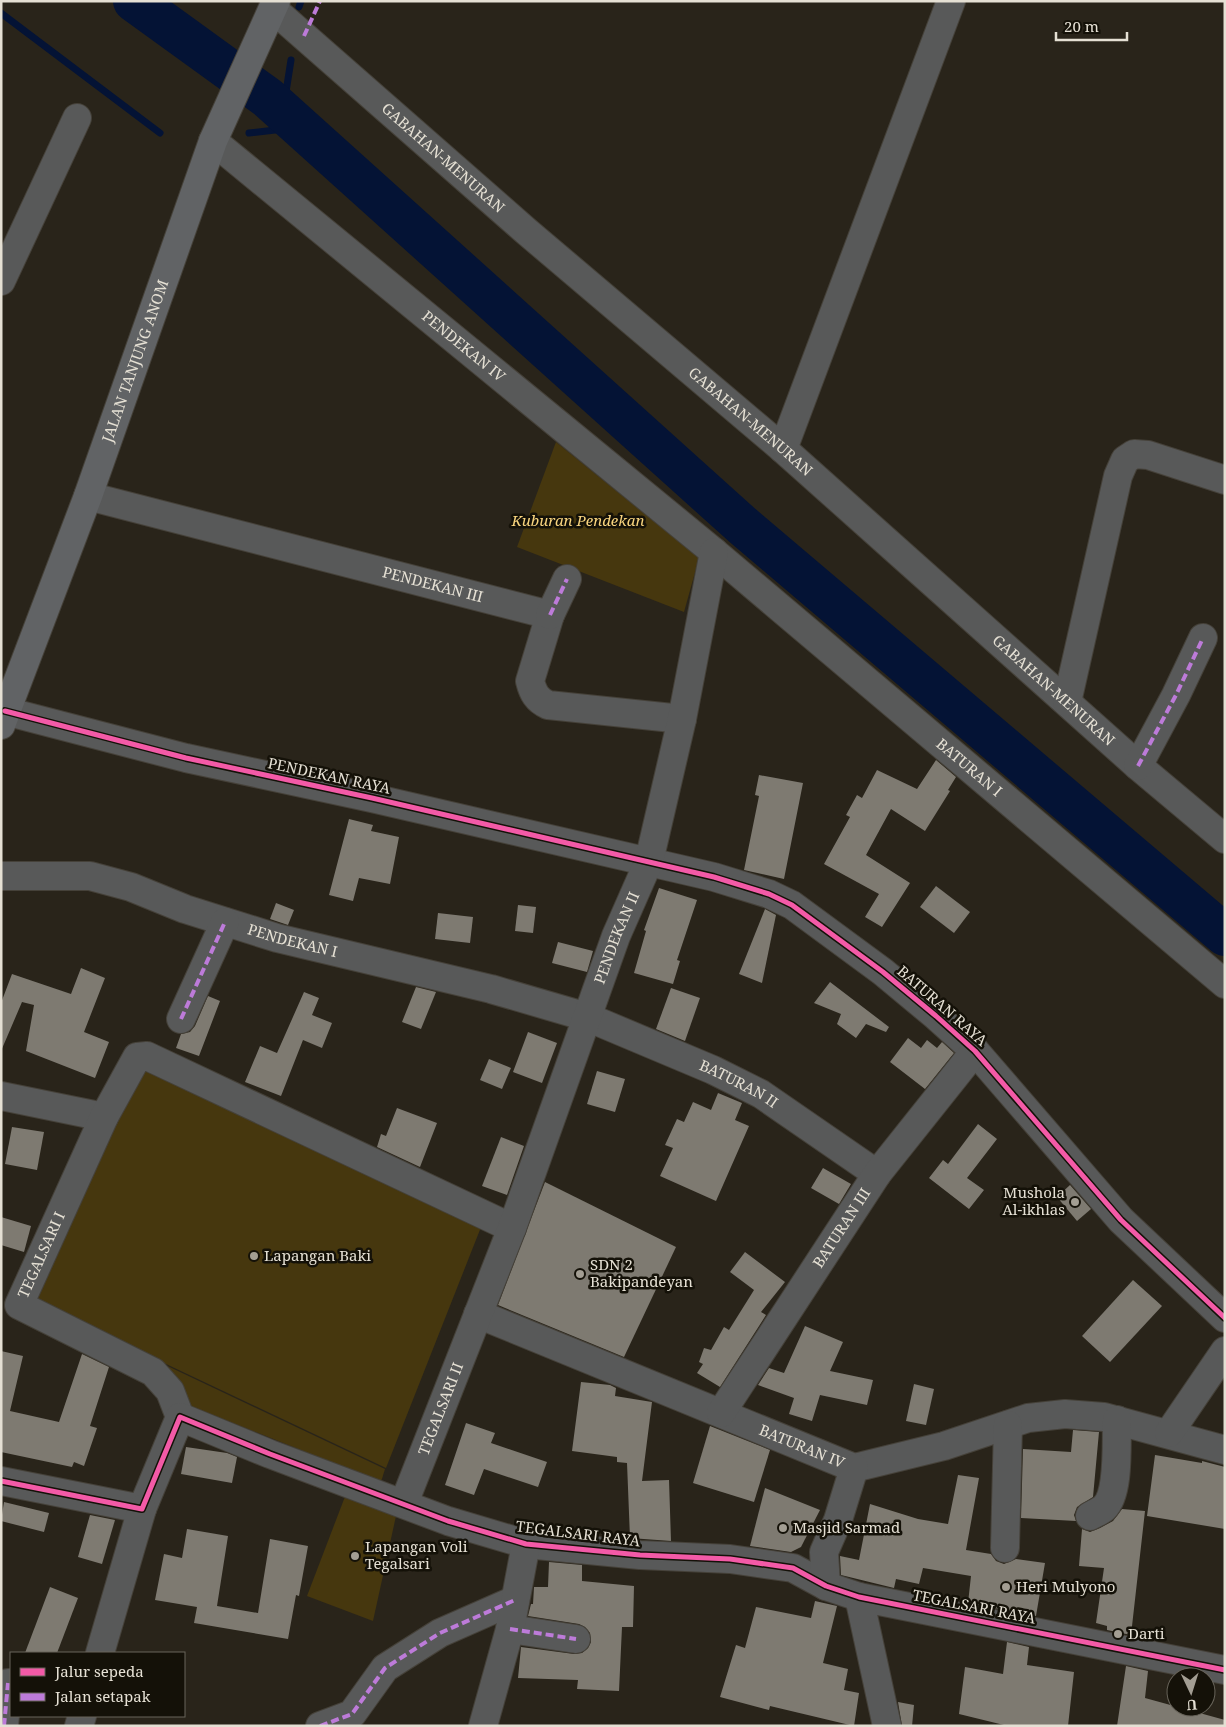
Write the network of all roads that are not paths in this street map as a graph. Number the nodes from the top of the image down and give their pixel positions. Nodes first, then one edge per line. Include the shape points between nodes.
1 (951, 1) edge
2 (275, 5) edge
3 (77, 118) dead end
4 (218, 130) junction
5 (1, 281) edge
6 (783, 449) junction
7 (1225, 480) edge
8 (88, 496) junction
9 (714, 552) junction
10 (567, 579) dead end
11 (550, 615) junction
12 (1203, 638) dead end
13 (1066, 702) junction
14 (3, 718) edge
15 (682, 719) junction
16 (1138, 766) junction
17 (1225, 839) edge
18 (649, 861) junction
19 (1, 876) edge
20 (225, 922) junction
21 (1225, 984) edge
22 (587, 1017) junction
23 (181, 1019) dead end
24 (975, 1051) junction
25 (1, 1096) edge
26 (104, 1117) junction
27 (878, 1174) junction
28 (512, 1228) junction
29 (10, 1302) edge
30 (478, 1314) junction
31 (1225, 1318) edge
32 (1225, 1351) edge
33 (721, 1413) junction
34 (180, 1417) junction
35 (1117, 1420) junction
36 (1008, 1424) junction
37 (1169, 1433) junction
38 (1225, 1450) edge
39 (854, 1468) junction
40 (1, 1481) edge
41 (404, 1503) junction
42 (142, 1509) junction
43 (1090, 1516) dead end
44 (526, 1544) junction
45 (1005, 1548) dead end
46 (824, 1552) junction
47 (793, 1568) junction
48 (826, 1586) junction
49 (859, 1597) junction
50 (515, 1600) junction
51 (510, 1629) junction
52 (576, 1639) dead end
53 (100, 1652) edge
54 (1225, 1670) edge
55 (7, 1683) edge
56 (4, 1726) edge
57 (320, 1726) edge
58 (483, 1726) edge
59 (887, 1726) edge

1 - 6 street
2 - 4 main road, JALAN TANJUNG ANOM
2 - 6 street, GABAHAN-MENURAN via 526,232
3 - 5 street
4 - 8 main road, JALAN TANJUNG ANOM
4 - 9 street, PENDEKAN IV
6 - 13 street, GABAHAN-MENURAN
7 - 13 street via 1148,455 1134,454 1125,460 1118,476
8 - 11 street, PENDEKAN III
8 - 14 main road, JALAN TANJUNG ANOM
9 - 15 street, PENDEKAN II
9 - 21 street, BATURAN I
10 - 11 street
11 - 15 street via 530,681 539,701 548,705
12 - 16 street
13 - 16 street, GABAHAN-MENURAN
14 - 18 street, PENDEKAN RAYA
15 - 18 street, PENDEKAN II
16 - 17 street, GABAHAN-MENURAN
18 - 22 street, PENDEKAN II via 616,936
18 - 24 street, BATURAN RAYA via 714,876 792,905 883,972
19 - 20 street, PENDEKAN I via 90,876 131,887 185,910
20 - 22 street, PENDEKAN I via 277,938 492,989
20 - 23 street
22 - 27 street, BATURAN II via 713,1070 761,1094
22 - 28 street, PENDEKAN II
24 - 27 street, BATURAN III
24 - 31 street, BATURAN RAYA via 1121,1220
25 - 26 street
26 - 28 street, TEGALSARI I via 137,1057 147,1056
26 - 29 street, TEGALSARI I
27 - 33 street, BATURAN III
28 - 30 street, PENDEKAN II
29 - 34 street, TEGALSARI I via 153,1372 170,1391
30 - 33 street, BATURAN IV
30 - 41 street, TEGALSARI II
32 - 37 street
33 - 39 street, BATURAN IV
34 - 41 street, TEGALSARI RAYA
34 - 42 street
35 - 36 street, BATURAN IV via 1065,1414
35 - 37 street, BATURAN IV
35 - 43 street via 1114,1487 1104,1508
36 - 39 street, BATURAN IV via 944,1446
36 - 45 street
37 - 38 street, BATURAN IV
39 - 46 street
40 - 42 street
41 - 44 street, TEGALSARI RAYA via 448,1521
42 - 53 street
44 - 47 street, TEGALSARI RAYA via 640,1555 730,1559
44 - 50 street, TEGALSARI RAYA
46 - 47 street
46 - 48 street
47 - 48 street, TEGALSARI RAYA
48 - 49 street, TEGALSARI RAYA
49 - 54 street, TEGALSARI RAYA
49 - 59 street
50 - 51 street, TEGALSARI RAYA
50 - 57 street via 440,1633 385,1668 352,1714
51 - 52 street
51 - 58 street, TEGALSARI RAYA
55 - 56 street

